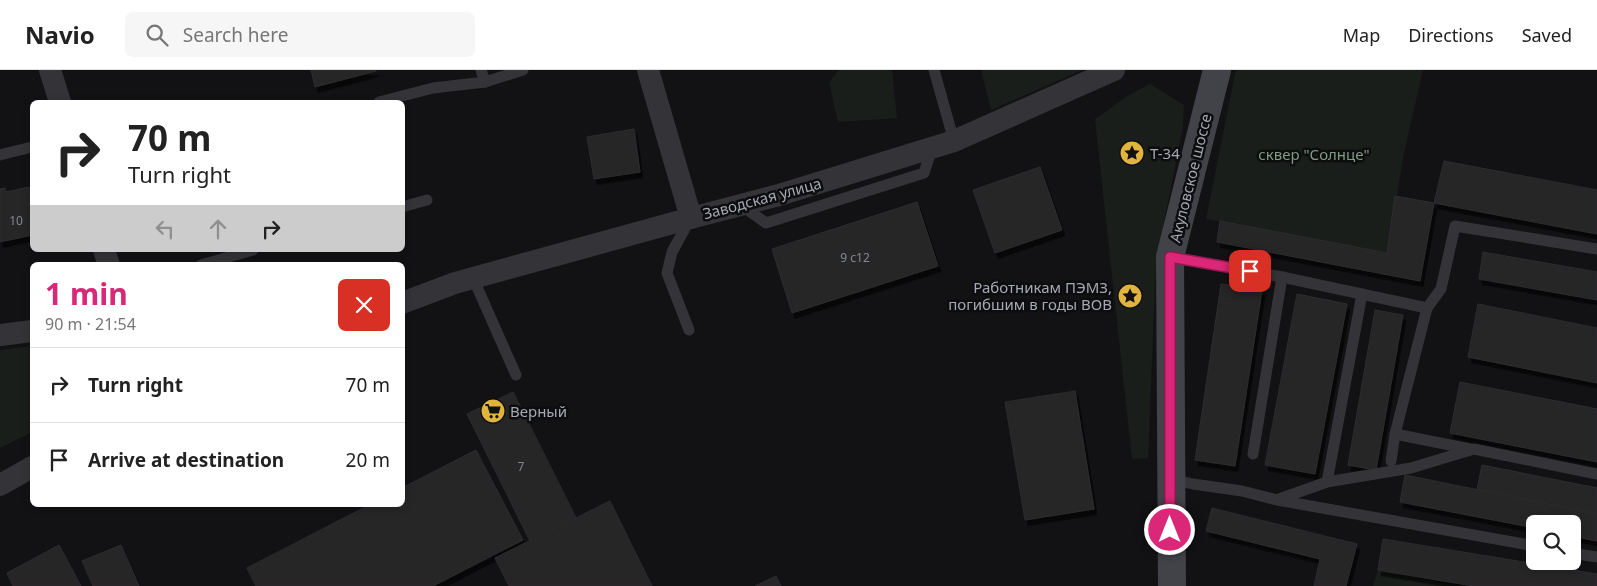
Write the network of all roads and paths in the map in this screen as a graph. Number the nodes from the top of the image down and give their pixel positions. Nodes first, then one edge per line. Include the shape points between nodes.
1 (50, 70) edge
2 (481, 70) edge
3 (523, 70) edge
4 (648, 70) edge
5 (934, 70) edge
6 (1114, 70) edge
7 (1217, 70) edge
8 (484, 82) junction
9 (59, 100) edge
10 (387, 100) edge
11 (954, 141) junction
12 (932, 147) junction
13 (30, 148) edge
14 (0, 155) edge
15 (427, 200) dead end
16 (741, 205) junction
17 (405, 206) edge
18 (691, 218) junction
19 (1597, 249) edge
20 (246, 252) edge
21 (1170, 257) junction
22 (211, 262) edge
23 (1282, 277) junction
24 (473, 278) junction
25 (1362, 294) junction
26 (405, 302) edge
27 (1427, 308) junction
28 (690, 330) dead end
29 (30, 331) edge
30 (0, 335) edge
31 (516, 375) dead end
32 (1396, 434) junction
33 (1485, 452) dead end
34 (1253, 454) dead end
35 (1391, 461) dead end
36 (30, 468) edge
37 (1597, 474) edge
38 (1170, 479) junction
39 (1327, 482) junction
40 (0, 485) edge
41 (1277, 500) junction
42 (1526, 544) edge
43 (1581, 554) edge
44 (1597, 557) edge
45 (1172, 586) edge

1 - 9 street
2 - 8 lane
3 - 8 lane
4 - 18 street
5 - 11 lane
6 - 11 street, Заводская улица
7 - 21 street, Акуловское шоссе
8 - 10 lane via 433,88
11 - 12 street, Заводская улица
12 - 16 street, Заводская улица
12 - 16 lane via 926,177 766,223
13 - 14 lane
15 - 17 lane
16 - 18 street, Заводская улица
18 - 24 street, Заводская улица
18 - 28 lane via 672,252 668,273
19 - 27 lane via 1455,226 1441,289
20 - 22 lane
21 - 23 lane
21 - 38 street, Акуловское шоссе
23 - 25 lane
23 - 34 lane
24 - 26 street, Заводская улица
24 - 31 lane
25 - 27 lane
25 - 39 lane
27 - 32 lane
29 - 30 street
32 - 33 lane
32 - 35 lane
36 - 40 street
37 - 39 lane via 1474,450 1411,468
38 - 41 lane
38 - 45 street, Акуловское шоссе
39 - 41 lane
41 - 42 lane
43 - 44 lane

